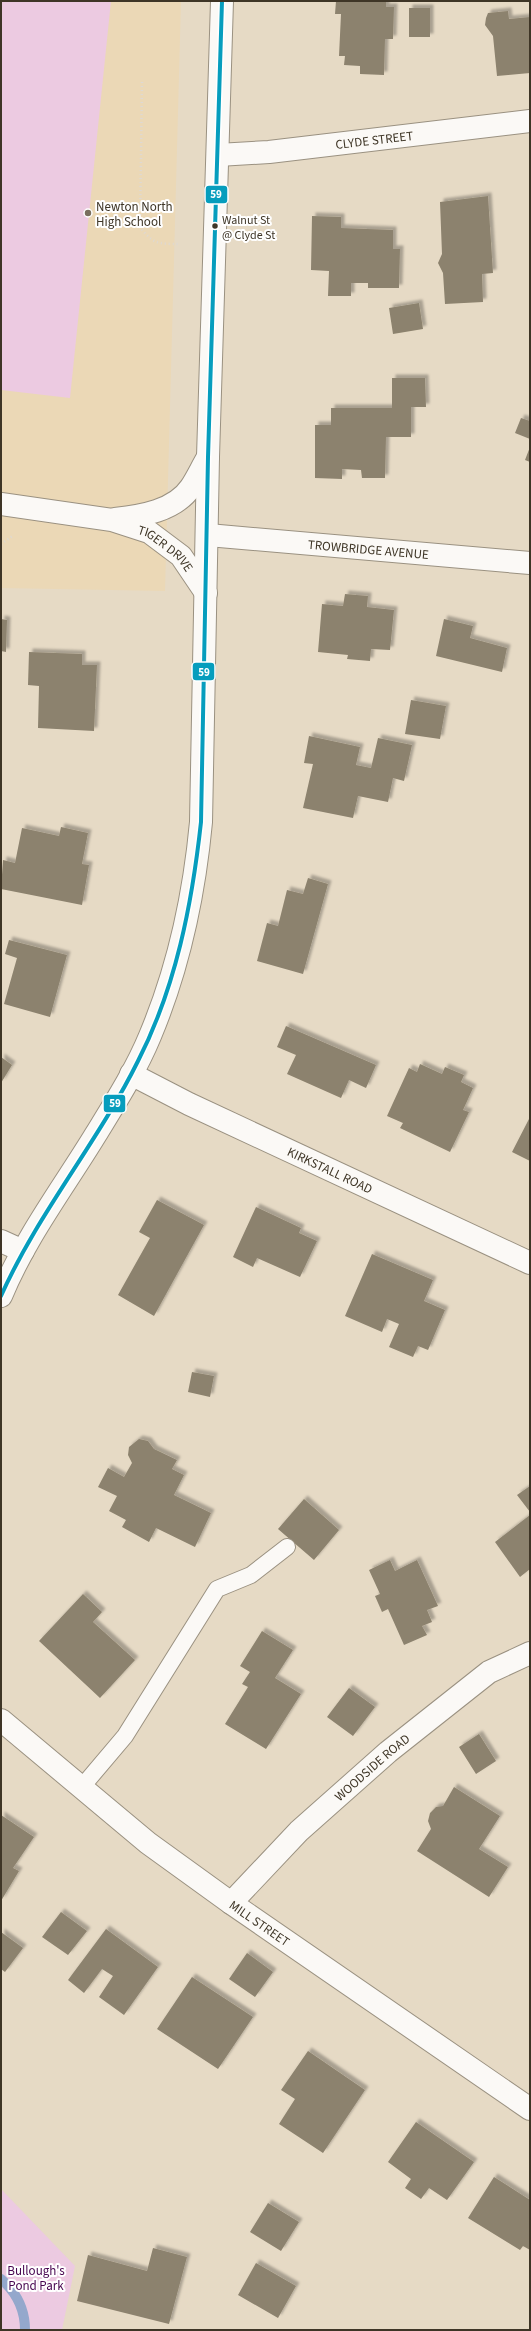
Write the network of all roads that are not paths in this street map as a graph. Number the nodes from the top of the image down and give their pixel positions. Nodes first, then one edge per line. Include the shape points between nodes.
1 (222, 1) edge
2 (530, 122) edge
3 (218, 155) junction
4 (208, 457) junction
5 (1, 504) edge
6 (112, 520) junction
7 (208, 535) junction
8 (530, 563) edge
9 (206, 593) junction
10 (131, 1074) junction
11 (1, 1241) edge
12 (23, 1251) junction
13 (530, 1263) edge
14 (1, 1296) edge
15 (287, 1547) dead end
16 (530, 1653) edge
17 (1, 1720) edge
18 (80, 1788) junction
19 (231, 1903) junction
20 (530, 2109) edge

1 - 3 street
2 - 3 street, CLYDE STREET via 269,152
3 - 4 street
4 - 6 street, TIGER DRIVE via 191,488 174,502 136,517
4 - 7 street
5 - 6 street, TIGER DRIVE
6 - 9 street, TIGER DRIVE via 149,532 165,543 181,556
7 - 8 street, TROWBRIDGE AVENUE
7 - 9 street
9 - 10 street via 201,822 197,867 179,955 150,1037
10 - 12 street
10 - 13 street, KIRKSTALL ROAD via 189,1104
11 - 12 street
12 - 14 street
15 - 18 lane via 251,1575 217,1589 126,1736
16 - 19 street, WOODSIDE ROAD via 489,1672 388,1752 299,1831
17 - 18 street, MILL STREET
18 - 19 street, MILL STREET
19 - 20 street, MILL STREET

